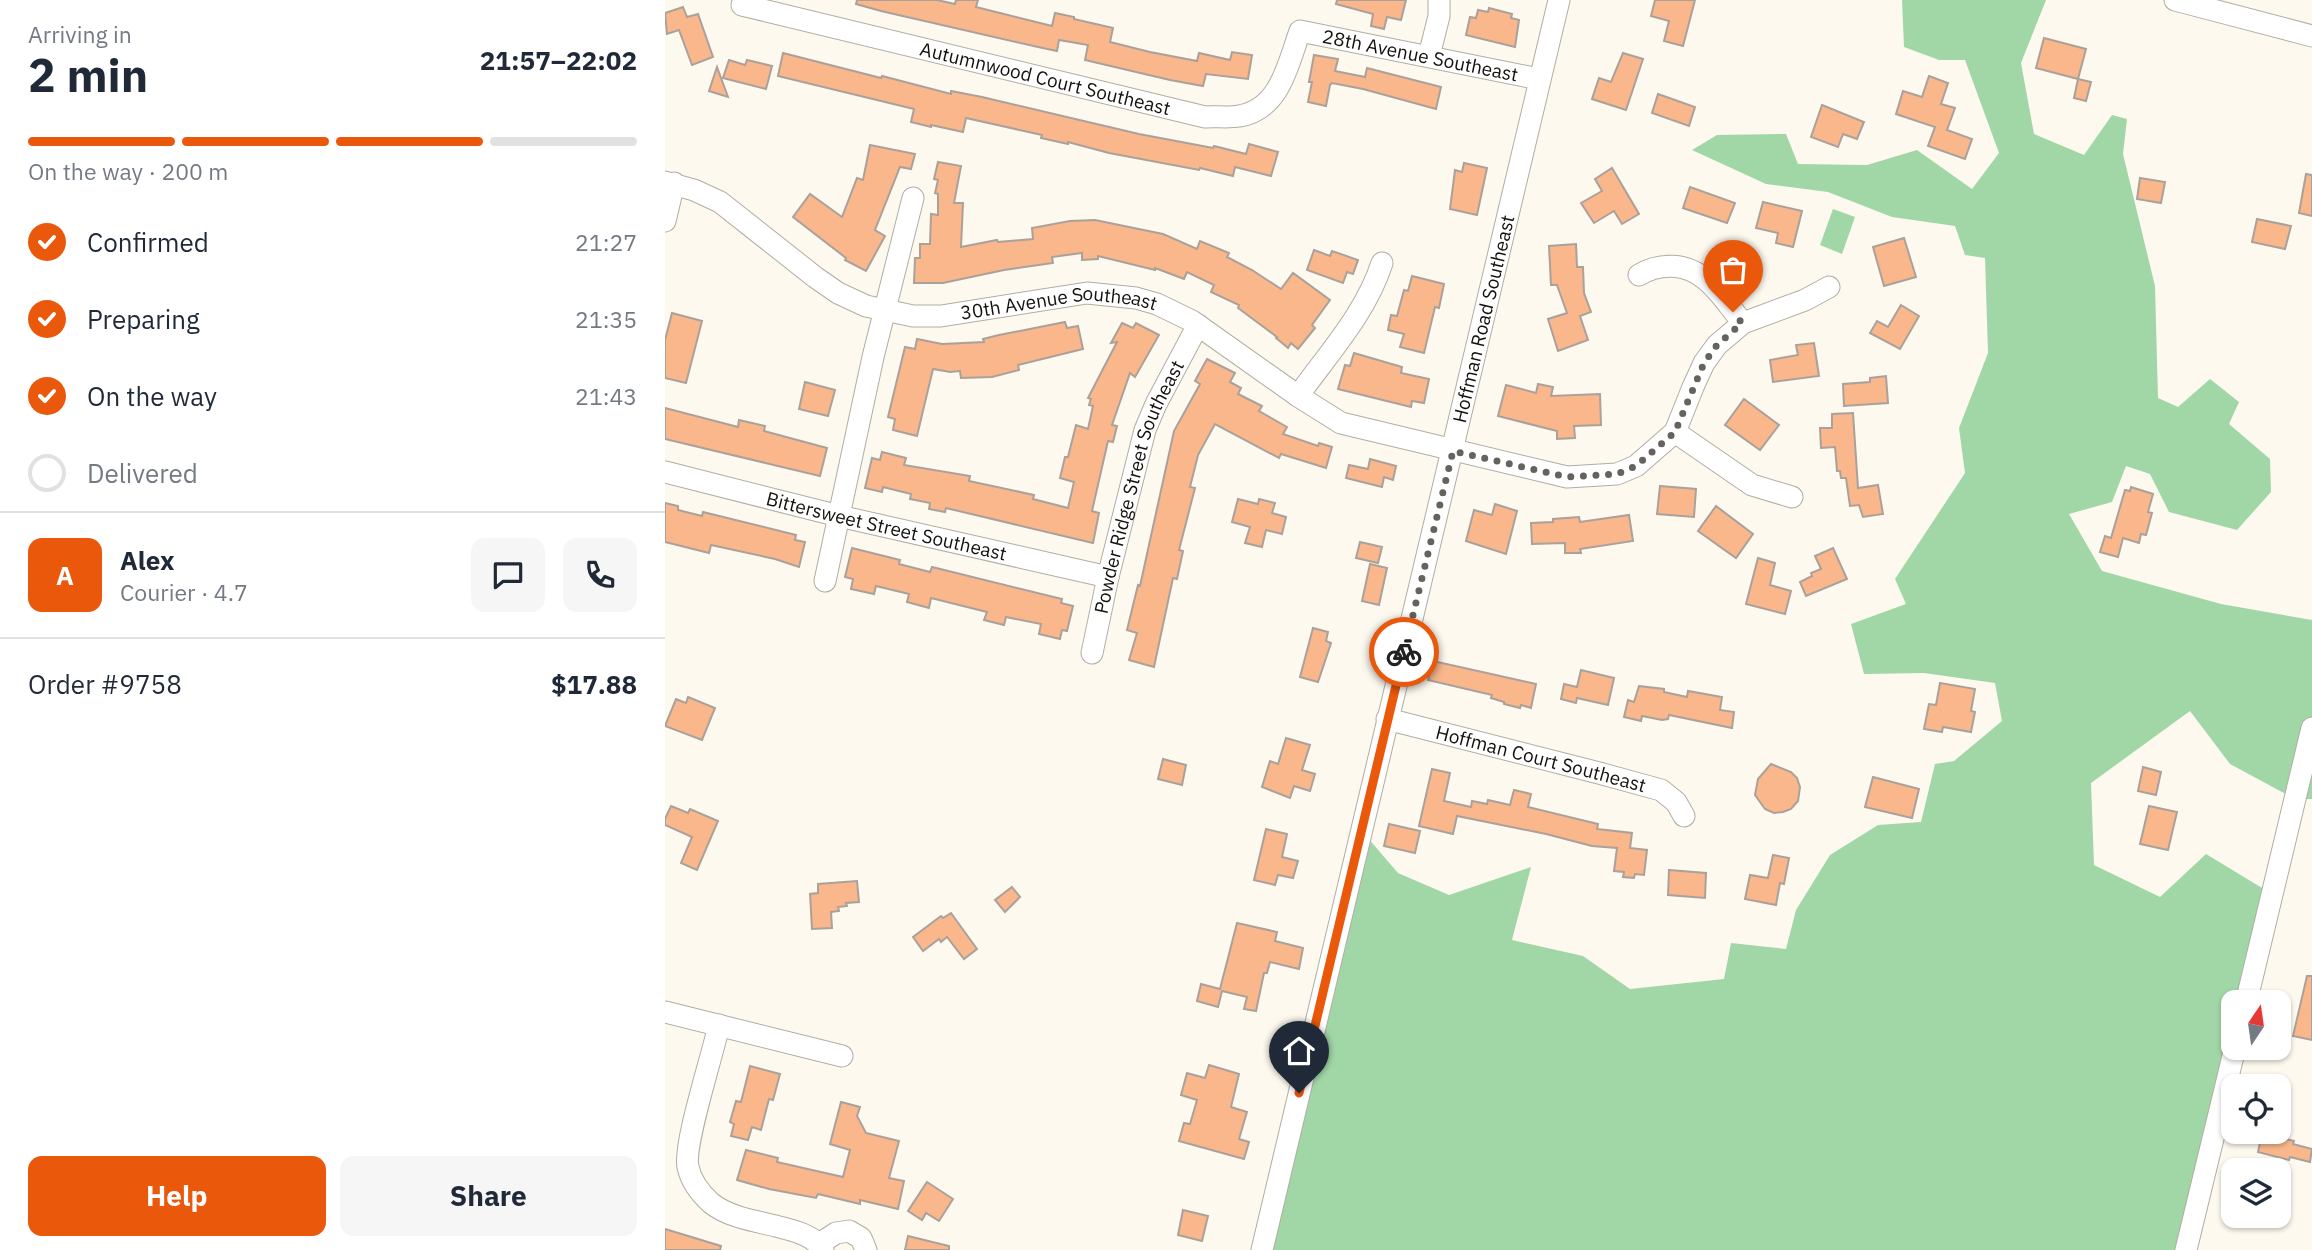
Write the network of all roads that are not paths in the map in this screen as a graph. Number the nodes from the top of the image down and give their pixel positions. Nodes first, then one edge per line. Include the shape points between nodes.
1 (1439, 0) edge
2 (1559, 0) edge
3 (2175, 0) edge
4 (742, 5) dead end
5 (1300, 31) joint
6 (2312, 36) edge
7 (1429, 56) junction
8 (1539, 79) junction
9 (669, 182) edge
10 (913, 198) dead end
11 (665, 221) edge
12 (1382, 264) dead end
13 (1639, 275) dead end
14 (1829, 287) dead end
15 (885, 312) junction
16 (1742, 323) junction
17 (1198, 325) junction
18 (1298, 396) junction
19 (1675, 432) junction
20 (1453, 451) junction
21 (665, 472) edge
22 (1792, 497) dead end
23 (839, 516) junction
24 (1108, 577) junction
25 (825, 581) dead end
26 (1092, 653) dead end
27 (1387, 719) junction
28 (2312, 728) edge
29 (1684, 816) dead end
30 (2249, 990) edge
31 (665, 1012) edge
32 (719, 1025) junction
33 (842, 1056) dead end
34 (2232, 1060) edge
35 (821, 1247) edge
36 (866, 1250) edge
37 (1262, 1250) edge
38 (2186, 1250) edge

1 - 7 street
2 - 8 street, Hoffman Road Southeast
3 - 6 street
4 - 5 street, Autumnwood Court Southeast via 1205,117 1240,116 1265,106 1278,91
5 - 7 street, 28th Avenue Southeast
7 - 8 street, 28th Avenue Southeast
8 - 20 street, Hoffman Road Southeast
9 - 11 street
9 - 15 street, 30th Avenue Southeast via 720,202 838,293
10 - 15 street
12 - 18 street via 1359,312
13 - 16 street via 1674,265 1706,279
14 - 16 street
15 - 17 street, 30th Avenue Southeast via 941,316 1108,294 1157,304
15 - 23 street
16 - 19 street via 1704,363
17 - 18 street, 30th Avenue Southeast
17 - 24 street, Powder Ridge Street Southeast via 1145,430
18 - 20 street, 30th Avenue Southeast via 1341,423
19 - 20 street, 30th Avenue Southeast via 1636,466 1599,476 1567,477
19 - 22 street via 1752,485
20 - 27 street, Hoffman Road Southeast
21 - 23 street, Bittersweet Street Southeast
23 - 24 street, Bittersweet Street Southeast
23 - 25 street
24 - 26 street, Powder Ridge Street Southeast
27 - 29 street, Hoffman Court Southeast via 1661,790 1677,802
27 - 37 street, Hoffman Road Southeast
28 - 30 street
31 - 32 street
32 - 33 street
32 - 35 street via 690,1143 688,1165 697,1187 712,1204 731,1214 804,1234
34 - 38 street
35 - 36 street via 836,1233 849,1231 861,1238

